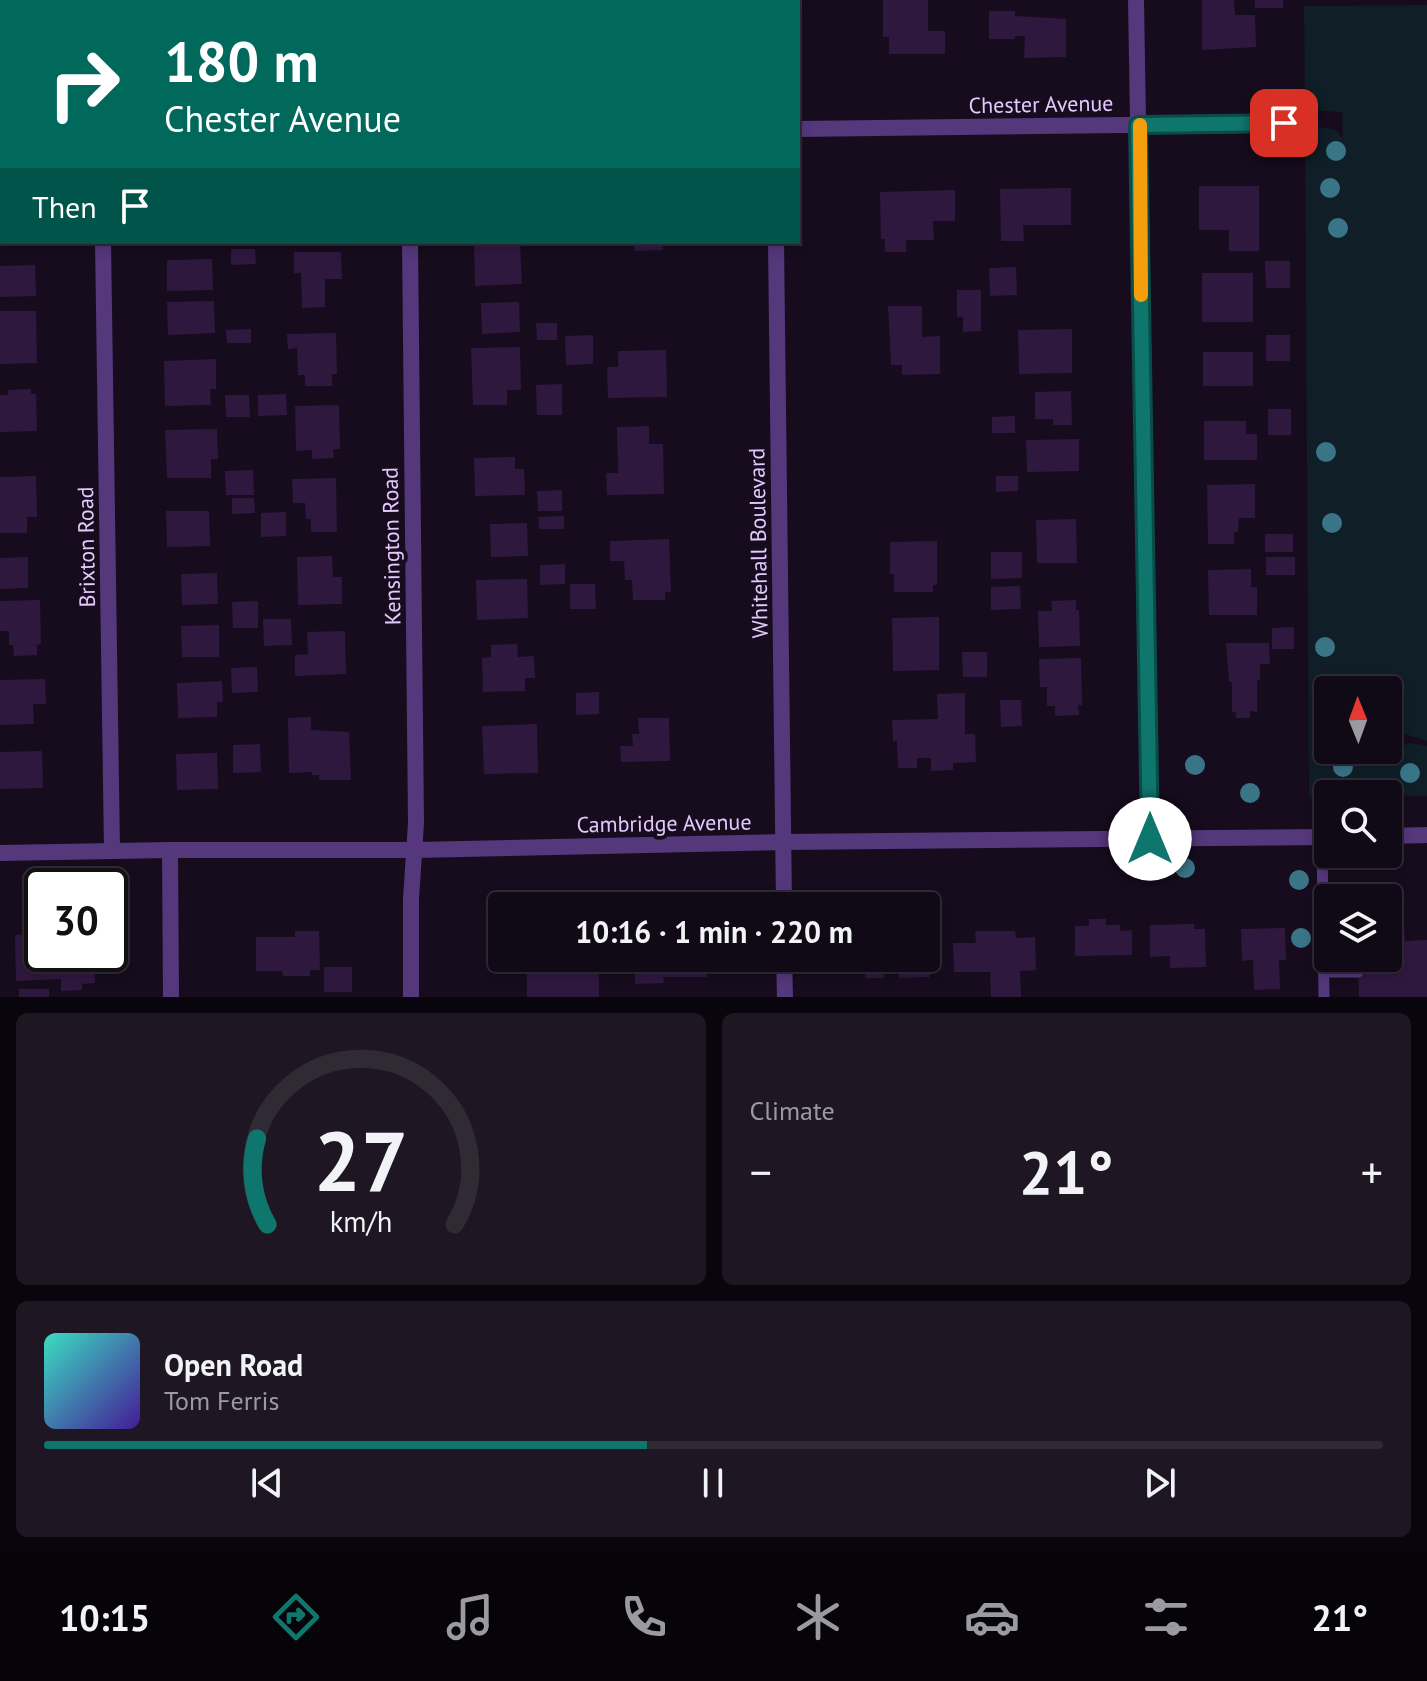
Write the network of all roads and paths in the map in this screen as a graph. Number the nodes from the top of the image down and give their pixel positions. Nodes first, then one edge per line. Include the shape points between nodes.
1 (1136, 0) edge
2 (1284, 123) dead end
3 (1138, 125) junction
4 (800, 129) edge
5 (103, 244) edge
6 (410, 244) edge
7 (776, 244) edge
8 (1427, 835) edge
9 (1402, 836) edge
10 (1314, 837) edge
11 (1150, 839) junction
12 (784, 842) junction
13 (170, 850) junction
14 (415, 850) junction
15 (112, 851) junction
16 (0, 853) edge
17 (784, 892) edge
18 (784, 972) edge
19 (1323, 972) edge
20 (171, 997) edge
21 (411, 997) edge
22 (785, 997) edge
23 (1324, 997) edge

1 - 3 street
2 - 3 street, Chester Avenue
3 - 4 street, Chester Avenue
3 - 11 street
5 - 15 street, Brixton Road
6 - 14 street, Kensington Road
7 - 12 street, Whitehall Boulevard
8 - 9 street
10 - 11 street, Cambridge Avenue
11 - 12 street, Cambridge Avenue
12 - 14 street, Cambridge Avenue
12 - 17 street, Whitehall Boulevard
13 - 14 street, Cambridge Avenue
13 - 15 street, Cambridge Avenue
13 - 20 street
14 - 21 street, Kensington Road
15 - 16 street, Cambridge Avenue
18 - 22 street
19 - 23 lane

